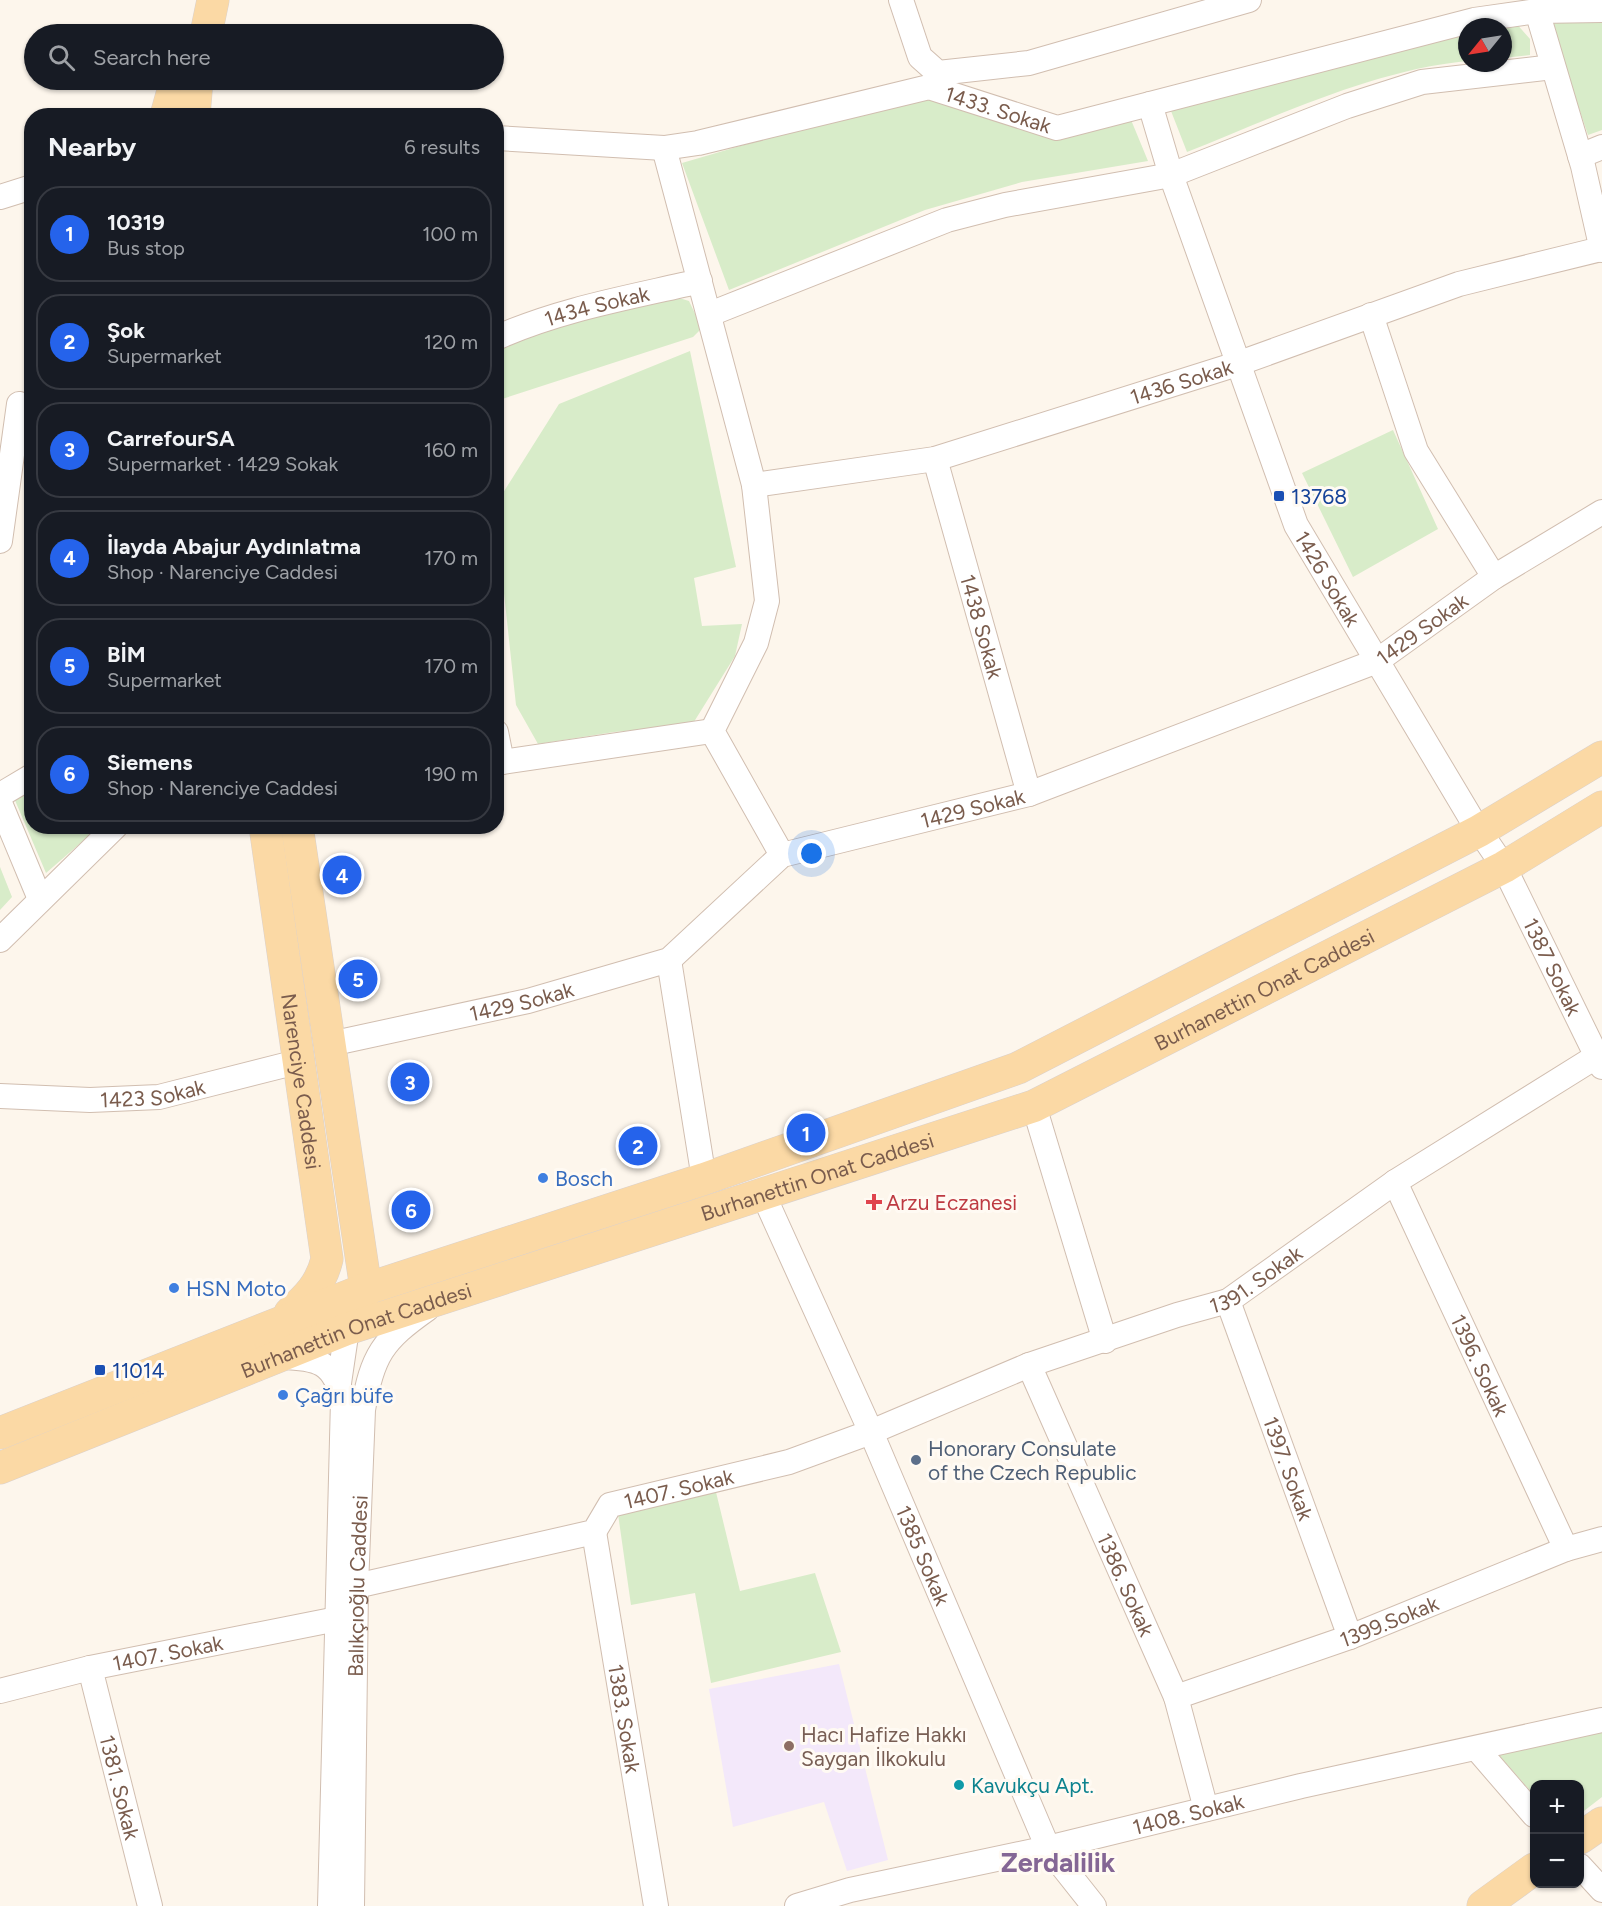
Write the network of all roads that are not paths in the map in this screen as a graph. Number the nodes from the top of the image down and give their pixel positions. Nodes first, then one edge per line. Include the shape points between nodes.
1 (192, 0) edge
2 (213, 0) edge
3 (901, 0) edge
4 (1249, 0) edge
5 (1602, 10) edge
6 (1537, 11) junction
7 (187, 24) edge
8 (208, 24) edge
9 (1553, 67) junction
10 (173, 90) edge
11 (196, 90) edge
12 (1150, 104) junction
13 (168, 108) edge
14 (195, 108) edge
15 (504, 138) edge
16 (1602, 147) edge
17 (664, 148) junction
18 (1580, 156) junction
19 (1171, 175) junction
20 (24, 190) edge
21 (0, 198) edge
22 (1602, 250) edge
23 (700, 281) junction
24 (710, 314) junction
25 (1371, 315) junction
26 (504, 334) edge
27 (1237, 364) junction
28 (17, 404) edge
29 (935, 459) junction
30 (754, 485) junction
31 (1602, 512) edge
32 (0, 541) edge
33 (1494, 577) junction
34 (1377, 661) junction
35 (712, 731) junction
36 (1602, 757) edge
37 (504, 761) edge
38 (24, 781) edge
39 (1029, 794) junction
40 (0, 795) edge
41 (0, 804) edge
42 (1602, 807) edge
43 (1479, 831) junction
44 (108, 834) edge
45 (266, 834) edge
46 (298, 834) edge
47 (782, 855) junction
48 (1504, 867) junction
49 (40, 898) junction
50 (0, 940) edge
51 (669, 960) junction
52 (330, 1044) junction
53 (1601, 1059) edge
54 (301, 1061) junction
55 (0, 1096) edge
56 (1034, 1106) junction
57 (704, 1179) junction
58 (1395, 1182) junction
59 (764, 1196) junction
60 (366, 1289) junction
61 (441, 1299) junction
62 (1228, 1301) junction
63 (282, 1319) junction
64 (347, 1329) junction
65 (1105, 1341) junction
66 (274, 1356) junction
67 (1029, 1365) junction
68 (339, 1383) junction
69 (872, 1432) junction
70 (0, 1433) edge
71 (0, 1468) edge
72 (594, 1532) junction
73 (1602, 1539) edge
74 (1566, 1550) junction
75 (356, 1586) junction
76 (337, 1619) junction
77 (1350, 1637) junction
78 (90, 1668) junction
79 (0, 1690) edge
80 (1176, 1697) junction
81 (1602, 1720) edge
82 (1477, 1749) junction
83 (1206, 1809) junction
84 (1530, 1810) edge
85 (1602, 1823) edge
86 (1584, 1835) edge
87 (1048, 1848) junction
88 (1584, 1870) edge
89 (1530, 1872) edge
90 (1602, 1890) edge
91 (855, 1898) edge
92 (150, 1906) edge
93 (330, 1906) edge
94 (352, 1906) edge
95 (656, 1906) edge
96 (797, 1906) edge
97 (1094, 1906) edge
98 (1483, 1906) edge

1 - 7 main road
2 - 8 main road
3 - 4 street via 920,57 938,73 1029,63
5 - 6 street, 1433. Sokak
6 - 9 street
6 - 12 street, 1433. Sokak via 1474,20
9 - 18 street
9 - 19 street via 1422,82 1347,106
10 - 13 main road
11 - 14 main road
12 - 17 street, 1433. Sokak via 1056,128 929,87
12 - 19 street, 1426 Sokak
15 - 17 street, 1433. Sokak
16 - 18 street
17 - 23 street
18 - 22 street
19 - 24 street via 1005,205 947,220
19 - 27 street, 1426 Sokak
20 - 21 street
22 - 25 street, 1436 Sokak via 1459,284
23 - 24 street
23 - 26 street, 1434 Sokak via 564,314
24 - 30 street
25 - 27 street, 1436 Sokak
25 - 33 street via 1416,451
27 - 29 street, 1436 Sokak
27 - 34 street, 1426 Sokak via 1296,525
28 - 32 street
29 - 30 street, 1436 Sokak
29 - 39 street, 1438 Sokak
30 - 35 street via 768,602 756,643
31 - 33 street, 1429 Sokak
33 - 34 street, 1429 Sokak
34 - 39 street, 1429 Sokak
34 - 43 street, 1426 Sokak
35 - 37 street
35 - 47 street
36 - 43 main road, Burhanettin Onat Caddesi
38 - 40 street
39 - 47 street, 1429 Sokak
41 - 49 street
42 - 48 main road, Burhanettin Onat Caddesi
43 - 48 street, 1387 Sokak
43 - 57 main road, Burhanettin Onat Caddesi via 1018,1068
44 - 49 street
45 - 54 main road, Narenciye Caddesi
46 - 52 main road, Narenciye Caddesi
47 - 51 street, 1429 Sokak
48 - 53 street, 1387 Sokak
48 - 56 main road, Burhanettin Onat Caddesi
49 - 50 street
51 - 52 street, 1429 Sokak via 528,1001
51 - 57 street
52 - 60 main road, Narenciye Caddesi
53 - 58 street, 1391. Sokak
54 - 55 street, 1423 Sokak via 159,1097 90,1100
54 - 63 main road, Narenciye Caddesi via 327,1259 320,1281 309,1296
56 - 59 main road, Burhanettin Onat Caddesi
56 - 65 street
57 - 60 main road, Burhanettin Onat Caddesi
58 - 62 street, 1391. Sokak
58 - 74 street, 1396. Sokak
59 - 61 main road, Burhanettin Onat Caddesi
59 - 69 street, 1385 Sokak
60 - 63 main road, Burhanettin Onat Caddesi
60 - 64 main road
61 - 64 main road, Burhanettin Onat Caddesi
61 - 75 street, Balıkçıoğlu Caddesi via 396,1331 384,1346 367,1387 361,1433
62 - 65 street, 1391. Sokak
62 - 77 street, 1397. Sokak
63 - 70 main road, Burhanettin Onat Caddesi
64 - 66 main road, Burhanettin Onat Caddesi
64 - 68 street, Balıkçıoğlu Caddesi
65 - 67 street, 1391. Sokak
66 - 68 street via 311,1357
66 - 71 main road, Burhanettin Onat Caddesi
67 - 69 street, 1391. Sokak
67 - 80 street, 1386. Sokak
68 - 76 street, Balıkçıoğlu Caddesi via 344,1434
69 - 72 street, 1407. Sokak via 789,1462 610,1505
69 - 87 street, 1385 Sokak
72 - 75 street
72 - 95 street, 1383. Sokak
73 - 74 street, 1399.Sokak
74 - 77 street, 1399.Sokak
75 - 94 street, Balıkçıoğlu Caddesi
76 - 78 street, 1407. Sokak
76 - 93 street, Balıkçıoğlu Caddesi
77 - 80 street, 1399.Sokak
78 - 79 street, 1407. Sokak
78 - 92 street, 1381. Sokak
80 - 83 street, 1386. Sokak
81 - 82 street, 1408. Sokak
82 - 83 street, 1408. Sokak
82 - 84 street
83 - 87 street, 1408. Sokak
85 - 86 main road
87 - 91 street, 1408. Sokak
87 - 97 street, 1385 Sokak
88 - 90 street
89 - 98 main road
91 - 96 street, 1408. Sokak

